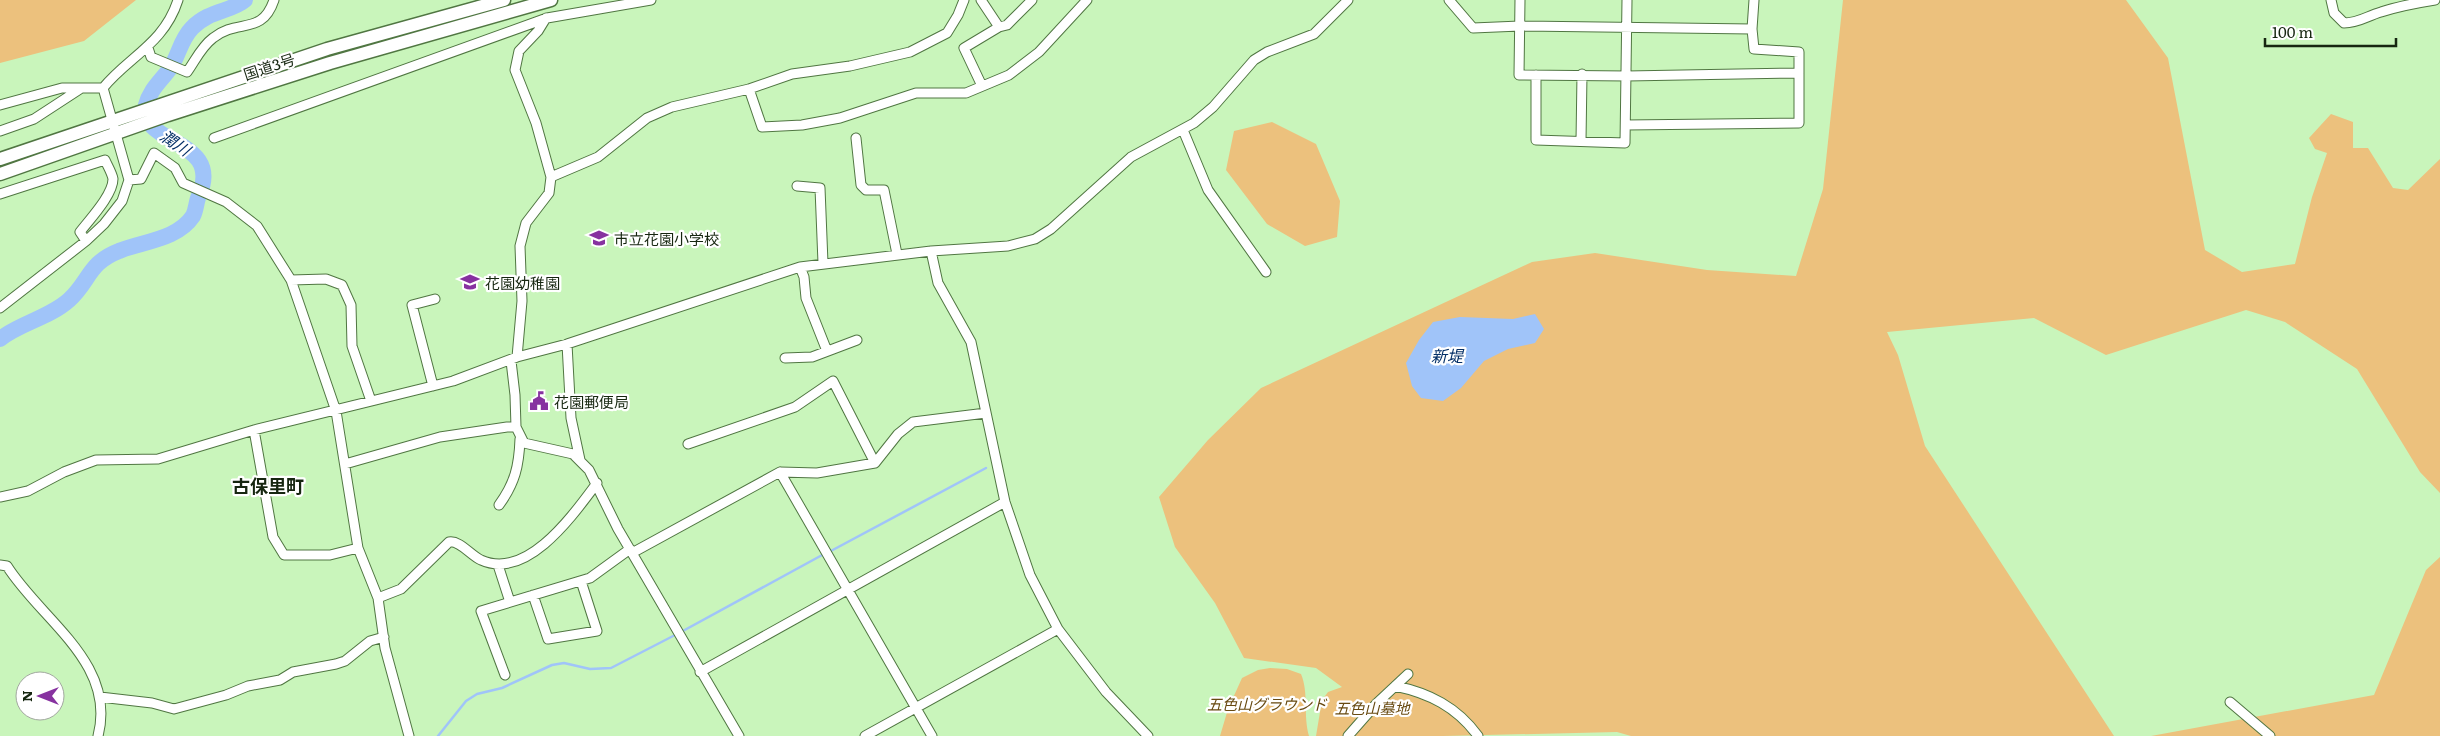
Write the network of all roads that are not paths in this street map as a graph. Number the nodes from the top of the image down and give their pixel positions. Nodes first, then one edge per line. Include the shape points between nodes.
1 (178, 0) edge
2 (274, 0) edge
3 (504, 0) edge
4 (652, 0) edge
5 (964, 0) edge
6 (981, 0) edge
7 (1032, 0) edge
8 (1087, 0) edge
9 (1348, 0) edge
10 (1449, 0) edge
11 (1520, 0) edge
12 (1627, 0) edge
13 (1754, 0) edge
14 (2331, 0) edge
15 (2434, 0) edge
16 (545, 1) edge
17 (547, 18) junction
18 (1520, 26) junction
19 (999, 27) junction
20 (1627, 29) junction
21 (1752, 29) junction
22 (149, 52) junction
23 (1799, 72) junction
24 (1536, 74) junction
25 (1582, 74) junction
26 (1627, 76) junction
27 (982, 86) junction
28 (103, 88) junction
29 (80, 89) junction
30 (749, 89) junction
31 (0, 104) edge
32 (170, 109) junction
33 (1626, 125) junction
34 (113, 128) junction
35 (1183, 130) junction
36 (0, 131) edge
37 (214, 138) dead end
38 (856, 138) dead end
39 (1581, 142) junction
40 (0, 159) edge
41 (0, 174) edge
42 (551, 178) junction
43 (129, 180) junction
44 (796, 186) dead end
45 (0, 194) edge
46 (86, 241) junction
47 (930, 251) junction
48 (897, 254) junction
49 (823, 263) junction
50 (800, 267) junction
51 (1266, 272) dead end
52 (291, 280) junction
53 (435, 299) dead end
54 (0, 308) edge
55 (857, 340) dead end
56 (568, 344) junction
57 (827, 351) junction
58 (785, 358) dead end
59 (514, 359) junction
60 (433, 386) junction
61 (371, 402) junction
62 (336, 411) junction
63 (986, 413) junction
64 (516, 426) junction
65 (254, 430) junction
66 (520, 438) junction
67 (688, 444) dead end
68 (580, 460) junction
69 (875, 463) junction
70 (344, 464) junction
71 (780, 472) junction
72 (597, 483) junction
73 (0, 497) edge
74 (1004, 502) junction
75 (499, 505) dead end
76 (358, 548) junction
77 (631, 551) junction
78 (0, 565) edge
79 (498, 565) junction
80 (581, 581) junction
81 (849, 589) junction
82 (533, 596) junction
83 (378, 598) junction
84 (510, 602) junction
85 (1058, 629) junction
86 (384, 637) junction
87 (700, 672) junction
88 (1408, 674) dead end
89 (505, 675) dead end
90 (1395, 686) junction
91 (100, 697) junction
92 (2230, 702) dead end
93 (915, 708) junction
94 (98, 736) edge
95 (409, 736) edge
96 (739, 736) edge
97 (865, 736) edge
98 (932, 736) edge
99 (1148, 736) edge
100 (1348, 736) edge
101 (1478, 736) edge
102 (2270, 736) edge

1 - 22 street
2 - 22 street via 263,20 227,29 213,38 187,72
3 - 32 highway, 国道3号 via 327,50
4 - 17 street
5 - 30 street via 947,32 910,52 850,66 792,74
6 - 19 street
7 - 19 street via 1007,25
8 - 27 street via 1039,52 1009,75
9 - 35 street via 1314,34 1254,60 1213,107
10 - 18 street via 1473,28
11 - 18 street
12 - 20 street
13 - 21 street
14 - 15 street via 2334,13 2344,23 2358,23 2404,4
16 - 17 street
16 - 32 highway, 国道3号
17 - 37 street
17 - 42 street via 519,51 515,70 536,123
18 - 20 street
18 - 24 street via 1519,75
19 - 27 street via 964,48
20 - 21 street
20 - 26 street
21 - 23 street via 1754,49 1799,52
22 - 28 street
23 - 26 street
23 - 33 street via 1799,124
24 - 25 street
24 - 39 street via 1536,140
25 - 26 street
25 - 39 street
26 - 33 street
27 - 30 street via 966,93 916,93 840,118 802,125 762,127
28 - 29 street
28 - 34 street
29 - 31 street via 62,88
29 - 36 street via 34,119
30 - 42 street via 672,107 647,118 598,157
32 - 34 highway, 国道3号
33 - 39 street via 1625,143
34 - 40 highway, 国道3号
34 - 41 highway, 国道3号
34 - 43 street
35 - 47 street via 1162,138 1131,157 1051,230 1035,238 1008,246
35 - 51 street via 1208,190
38 - 48 street via 861,185 866,190 884,190
42 - 59 street via 549,193 526,223 520,246 522,300
43 - 46 street via 122,200
43 - 52 street via 141,179 154,153 175,168 183,183 226,202 257,226
44 - 49 street via 820,188
45 - 46 street via 105,160 113,178 102,203 80,232
46 - 54 street
47 - 48 street
47 - 63 street via 938,283 971,342
48 - 49 street
49 - 50 street
50 - 56 street
50 - 57 street via 806,298
52 - 61 street via 326,278 342,285 351,305 352,346
52 - 62 street
53 - 60 street via 412,305
55 - 57 street
56 - 59 street
56 - 68 street via 571,418
57 - 58 street via 812,357
59 - 60 street
59 - 64 street
60 - 61 street
61 - 62 street
62 - 65 street
62 - 70 street
63 - 69 street via 913,422 898,434
63 - 74 street
64 - 66 street
64 - 70 street via 440,437
65 - 73 street via 158,459 96,460 28,491
65 - 76 street via 273,537 280,552 284,556 330,555
66 - 68 street via 524,443 572,454
66 - 75 street via 519,460 512,487
67 - 69 street via 795,408 833,381
68 - 72 street
69 - 71 street via 817,473
70 - 76 street
71 - 77 street
71 - 81 street
72 - 77 street
72 - 79 street via 564,525 531,554 512,563
74 - 81 street
74 - 85 street via 1030,575
76 - 83 street
77 - 80 street
77 - 87 street
78 - 91 street via 7,566 21,588 75,646 88,664
79 - 83 street via 474,557 458,543 449,542 401,589
79 - 84 street
80 - 82 street
80 - 82 street via 597,631 548,639
81 - 87 street
81 - 93 street
82 - 84 street
83 - 86 street
84 - 89 street via 481,611
85 - 93 street
85 - 99 street via 1106,692
86 - 91 street via 370,642 345,661 293,672 280,680 248,686 174,709
86 - 95 street
87 - 96 street
88 - 90 street
90 - 100 street
90 - 101 street via 1434,697 1463,717
91 - 94 street via 101,727
92 - 102 street
93 - 97 street
93 - 98 street

